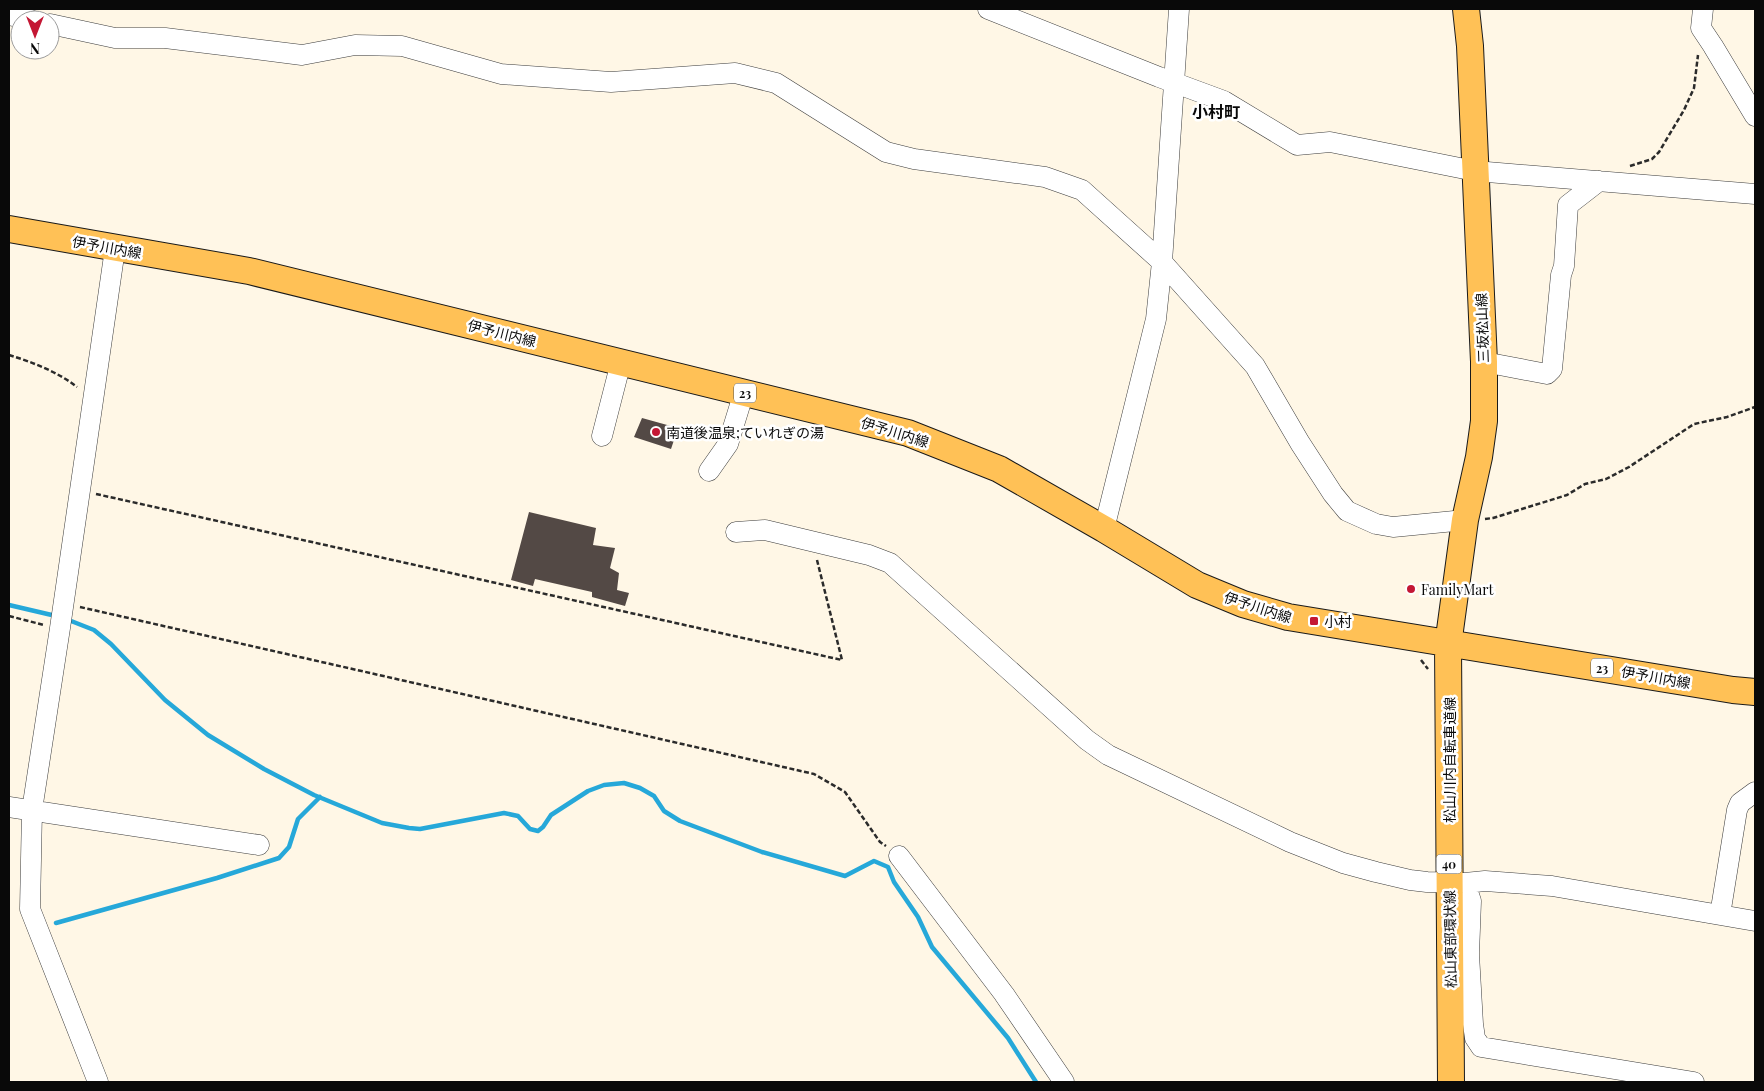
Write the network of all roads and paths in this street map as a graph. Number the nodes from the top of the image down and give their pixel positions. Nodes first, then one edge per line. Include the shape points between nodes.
1 (988, 9) edge
2 (1179, 9) edge
3 (1466, 9) edge
4 (1702, 19) edge
5 (60, 26) edge
6 (1173, 82) junction
7 (1755, 116) edge
8 (1629, 167) dead end
9 (1475, 171) junction
10 (1599, 181) junction
11 (1755, 194) edge
12 (9, 229) edge
13 (115, 249) junction
14 (1162, 262) junction
15 (9, 355) edge
16 (621, 362) junction
17 (1484, 362) junction
18 (744, 392) junction
19 (92, 399) junction
20 (1755, 407) edge
21 (602, 436) dead end
22 (708, 471) dead end
23 (80, 490) junction
24 (1465, 520) junction
25 (1104, 529) junction
26 (736, 532) dead end
27 (812, 542) junction
28 (64, 604) junction
29 (9, 616) edge
30 (60, 628) junction
31 (1448, 645) junction
32 (1755, 692) edge
33 (1755, 792) edge
34 (9, 807) edge
35 (32, 810) junction
36 (259, 845) dead end
37 (899, 856) joint
38 (1457, 883) junction
39 (1720, 915) junction
40 (1755, 921) edge
41 (98, 1082) edge
42 (1064, 1082) edge
43 (1451, 1082) edge
44 (1694, 1082) edge

1 - 6 street
2 - 6 street
3 - 9 main road, 三坂松山線
4 - 7 street via 1713,46
4 - 8 path via 1694,88 1684,110 1652,159
5 - 14 street via 115,38 165,38 302,55 355,45 402,46 501,74 611,82 735,73 776,83 886,152 914,159 1045,177 1082,190
6 - 9 street via 1224,101 1297,145 1330,142
6 - 14 street
9 - 10 street
9 - 17 main road, 三坂松山線
10 - 11 street
10 - 17 street via 1568,205 1552,369 1547,374
12 - 13 main road, 伊予川内線 / 23
13 - 16 main road, 伊予川内線 / 23 via 250,271
13 - 19 street
14 - 24 street via 1255,366 1323,480 1347,511 1376,524 1393,527
14 - 25 street via 1156,320
15 - 19 path via 69,380
16 - 18 main road, 伊予川内線 / 23
16 - 21 street
17 - 24 main road, 三坂松山線 via 1484,421
18 - 22 street via 728,444
18 - 25 main road, 伊予川内線 / 23 via 908,433 999,469
19 - 23 street
20 - 24 path via 1694,424 1630,467 1606,479 1585,484 1567,495 1494,518
23 - 27 path via 842,660
23 - 28 street
24 - 31 main road, 三坂松山線
25 - 31 main road, 伊予川内線 / 23 via 1197,586 1243,604 1288,617
26 - 27 street via 765,530
27 - 38 street via 890,563 1087,740 1108,755 1290,842 1343,863 1410,880
28 - 30 street
28 - 37 path via 814,774 845,792 880,842
29 - 30 path
30 - 35 street
31 - 32 main road, 伊予川内線 / 23
31 - 38 main road, 松山東部環状線 / 40
33 - 39 street via 1740,803 1737,810
34 - 35 street
35 - 36 street
35 - 41 street via 30,909
37 - 42 street via 1004,994
38 - 39 street via 1485,880 1552,886
38 - 43 main road, 松山東部環状線 / 40
38 - 44 street via 1471,901 1469,954 1473,1024 1475,1038 1481,1047
39 - 40 street

